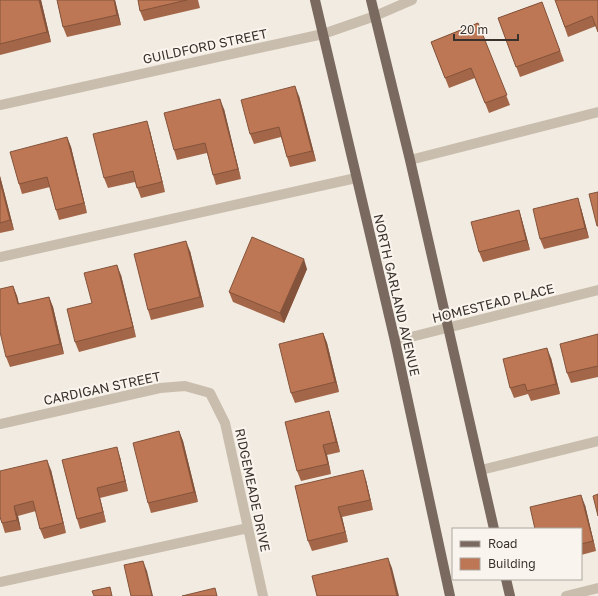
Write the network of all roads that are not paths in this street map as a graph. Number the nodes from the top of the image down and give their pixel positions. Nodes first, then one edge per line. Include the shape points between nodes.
1 (314, 0) edge
2 (371, 0) edge
3 (412, 0) edge
4 (375, 16) junction
5 (323, 34) junction
6 (0, 105) edge
7 (598, 112) edge
8 (410, 160) junction
9 (356, 178) junction
10 (0, 256) edge
11 (598, 290) edge
12 (449, 327) junction
13 (394, 341) junction
14 (210, 393) joint
15 (0, 424) edge
16 (598, 441) edge
17 (481, 470) junction
18 (248, 528) junction
19 (494, 528) edge
20 (506, 580) edge
21 (0, 582) edge
22 (598, 588) edge
23 (263, 596) edge
24 (450, 596) edge
25 (510, 596) edge
26 (566, 596) edge

1 - 5 main road, NORTH GARLAND AVENUE
2 - 4 main road
3 - 4 street, GUILDFORD STREET
4 - 5 street, GUILDFORD STREET
4 - 8 main road
5 - 6 street, GUILDFORD STREET
5 - 9 main road, NORTH GARLAND AVENUE
7 - 8 street
8 - 12 main road
9 - 10 street
9 - 13 main road, NORTH GARLAND AVENUE
11 - 12 street, HOMESTEAD PLACE
12 - 13 street, HOMESTEAD PLACE
12 - 17 main road
13 - 24 main road, NORTH GARLAND AVENUE
14 - 15 street, CARDIGAN STREET via 185,386 160,388
14 - 18 street, RIDGEMEADE DRIVE via 225,423
16 - 17 street
17 - 19 main road
18 - 21 street
18 - 23 street, RIDGEMEADE DRIVE
20 - 25 main road
22 - 26 street

